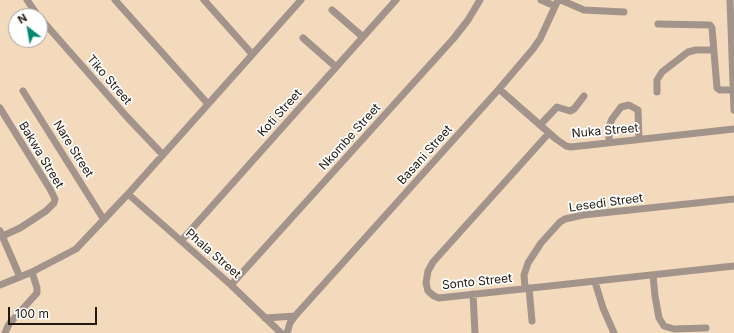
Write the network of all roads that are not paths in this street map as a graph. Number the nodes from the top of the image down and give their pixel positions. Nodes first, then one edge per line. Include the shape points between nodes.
1 (115, 0) edge
2 (204, 0) edge
3 (480, 0) edge
4 (541, 0) edge
5 (561, 0) edge
6 (730, 0) edge
7 (297, 1) edge
8 (391, 2) edge
9 (557, 3) edge
10 (332, 10) dead end
11 (624, 12) dead end
12 (732, 20) edge
13 (658, 24) dead end
14 (48, 27) edge
15 (363, 37) junction
16 (303, 38) dead end
17 (714, 50) junction
18 (252, 54) junction
19 (733, 66) edge
20 (336, 67) junction
21 (499, 89) junction
22 (734, 90) edge
23 (23, 91) dead end
24 (657, 92) dead end
25 (584, 96) dead end
26 (208, 104) junction
27 (0, 108) edge
28 (734, 110) edge
29 (540, 125) junction
30 (734, 129) edge
31 (549, 133) junction
32 (639, 139) junction
33 (610, 142) junction
34 (163, 155) junction
35 (128, 194) junction
36 (734, 199) edge
37 (104, 220) junction
38 (1, 234) edge
39 (181, 241) junction
40 (734, 266) edge
41 (32, 272) junction
42 (653, 275) junction
43 (20, 277) junction
44 (595, 282) junction
45 (0, 284) edge
46 (231, 285) junction
47 (527, 288) junction
48 (473, 294) junction
49 (295, 316) junction
50 (265, 318) junction
51 (532, 321) dead end
52 (706, 328) dead end
53 (6, 333) edge
54 (281, 333) edge
55 (287, 333) edge
56 (475, 333) edge
57 (614, 333) edge

1 - 26 street
2 - 18 street
3 - 46 street, Nkombe Street via 454,38
4 - 9 street
5 - 11 street via 584,10
6 - 12 street
7 - 18 street
8 - 15 street, Koti Street
9 - 21 street, Basani Street via 533,49
10 - 15 street
12 - 19 street
13 - 17 street via 710,25
14 - 34 street, Tiko Street
15 - 20 street, Koti Street
16 - 20 street
17 - 22 street via 718,88
17 - 24 street via 688,52 662,72 656,80
18 - 26 street
19 - 22 street
20 - 39 street, Koti Street
21 - 29 street, Nuka Street
21 - 49 street, Basani Street
22 - 28 street
23 - 37 street, Nare Street
25 - 29 street via 570,111 557,107
26 - 34 street
27 - 38 street, Bakwa Street via 55,199 46,211 20,228
29 - 31 street, Nuka Street
30 - 32 street, Nuka Street
31 - 33 street, Nuka Street via 570,147
31 - 48 street, Sonto Street via 428,271 427,288 434,296 439,298
32 - 33 street, Nuka Street
32 - 33 street via 638,110 630,105 621,107 612,119 609,127
34 - 35 street
35 - 37 street
35 - 39 street, Phala Street
36 - 47 street, Lesedi Street via 565,219 541,243 528,263 524,275
37 - 41 street via 76,249
38 - 43 street
39 - 46 street, Phala Street
40 - 42 street, Sonto Street
41 - 43 street
41 - 53 street via 37,293 9,324
42 - 44 street, Sonto Street
42 - 52 street via 655,296 664,326 674,329
43 - 45 street
44 - 47 street, Sonto Street
44 - 57 street
46 - 50 street, Phala Street
47 - 48 street, Sonto Street
47 - 51 street, Lesedi Street
48 - 56 street
49 - 50 street
49 - 55 street, Basani Street
50 - 54 street, Phala Street

